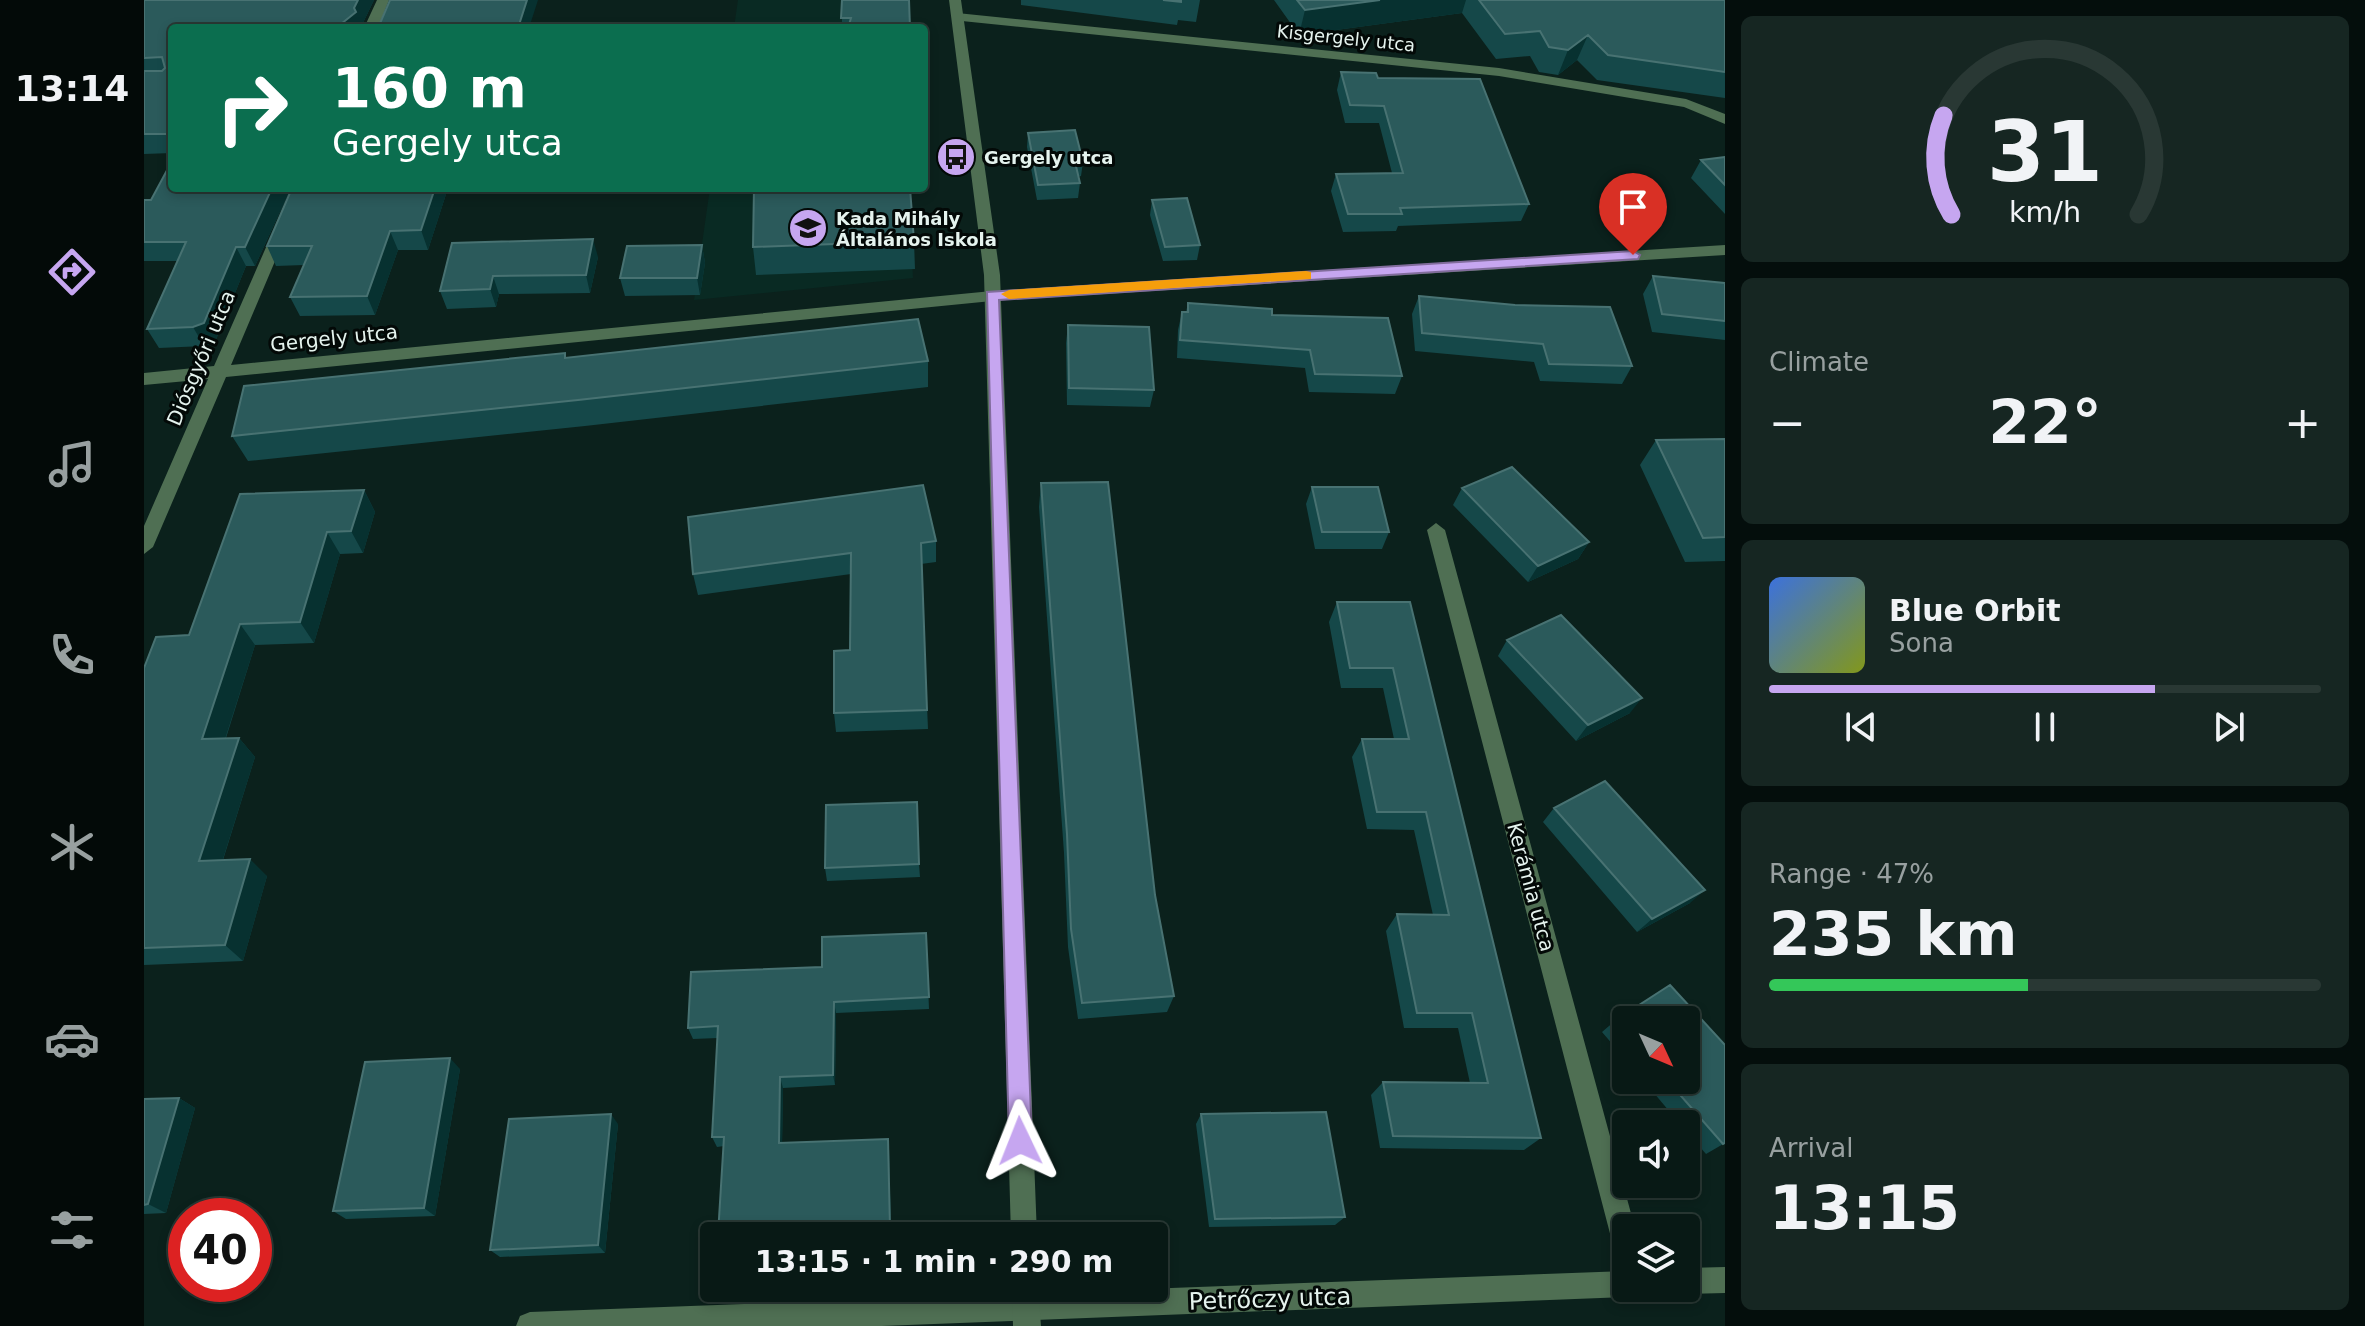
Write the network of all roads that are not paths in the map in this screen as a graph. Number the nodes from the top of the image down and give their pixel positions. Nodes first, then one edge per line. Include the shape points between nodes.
1 (383, 0) edge
2 (955, 0) edge
3 (957, 17) junction
4 (373, 24) edge
5 (1725, 120) edge
6 (297, 192) edge
7 (1725, 250) edge
8 (992, 296) junction
9 (219, 371) junction
10 (144, 379) edge
11 (1436, 530) dead end
12 (144, 547) edge
13 (1618, 1214) edge
14 (1024, 1222) edge
15 (1725, 1280) edge
16 (1700, 1281) edge
17 (1612, 1285) edge
18 (1026, 1308) edge
19 (530, 1326) edge

1 - 4 street
2 - 3 street
3 - 5 street, Kisgergely utca via 1499,72 1686,103
3 - 8 street
6 - 9 street, Diósgyőri utca
7 - 8 street, Gergely utca
8 - 9 street, Gergely utca
8 - 14 street
9 - 10 street, Gergely utca
9 - 12 street, Diósgyőri utca
11 - 13 street, Kerámia utca
15 - 16 street
17 - 18 street, Petrőczy utca
18 - 19 street, Petrőczy utca

